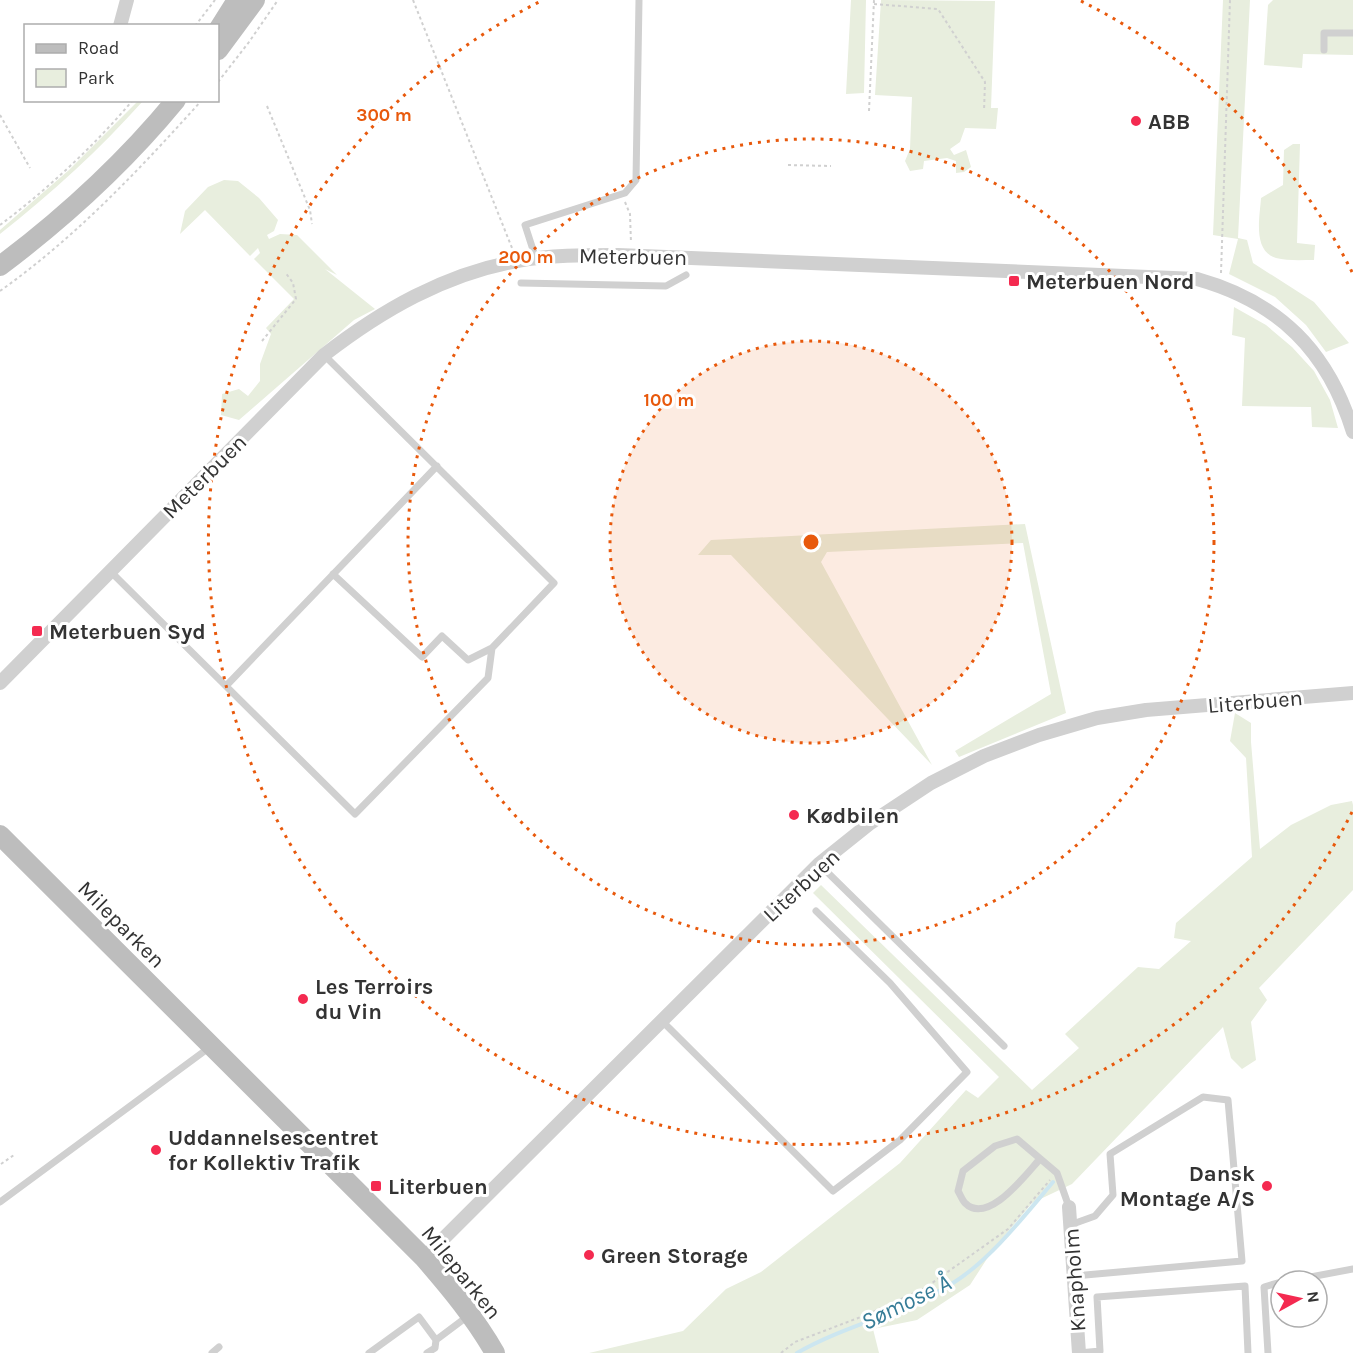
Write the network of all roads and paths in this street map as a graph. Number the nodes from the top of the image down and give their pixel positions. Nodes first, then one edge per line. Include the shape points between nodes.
1 (127, 0) edge
2 (214, 0) edge
3 (237, 0) edge
4 (255, 0) edge
5 (278, 0) edge
6 (413, 0) edge
7 (639, 0) edge
8 (874, 0) edge
9 (1230, 0) edge
10 (874, 4) junction
11 (121, 24) edge
12 (196, 24) edge
13 (219, 28) edge
14 (1353, 33) edge
15 (219, 49) edge
16 (1324, 50) dead end
17 (219, 81) edge
18 (131, 102) edge
19 (158, 102) edge
20 (174, 102) edge
21 (267, 106) dead end
22 (869, 111) dead end
23 (984, 111) dead end
24 (0, 115) edge
25 (788, 165) dead end
26 (831, 166) dead end
27 (30, 168) dead end
28 (622, 194) junction
29 (312, 224) dead end
30 (0, 225) edge
31 (0, 248) edge
32 (631, 255) junction
33 (536, 259) junction
34 (516, 261) junction
35 (0, 266) edge
36 (285, 272) dead end
37 (686, 275) dead end
38 (521, 283) dead end
39 (1220, 286) junction
40 (262, 341) dead end
41 (324, 355) junction
42 (1353, 432) edge
43 (437, 466) junction
44 (111, 571) junction
45 (333, 574) junction
46 (492, 648) junction
47 (0, 682) edge
48 (226, 686) junction
49 (1353, 693) edge
50 (0, 835) edge
51 (819, 864) junction
52 (816, 911) dead end
53 (662, 1021) junction
54 (1004, 1046) dead end
55 (210, 1047) junction
56 (14, 1155) dead end
57 (1040, 1159) junction
58 (2, 1164) dead end
59 (1057, 1173) junction
60 (0, 1202) edge
61 (1069, 1207) joint
62 (1070, 1225) junction
63 (424, 1258) junction
64 (1353, 1269) edge
65 (1329, 1274) edge
66 (1074, 1276) junction
67 (1269, 1286) edge
68 (470, 1315) junction
69 (436, 1340) junction
70 (219, 1347) dead end
71 (212, 1353) edge
72 (369, 1353) edge
73 (427, 1353) edge
74 (495, 1353) edge
75 (781, 1353) edge
76 (1079, 1353) edge
77 (1248, 1353) edge
78 (1268, 1353) edge

1 - 11 street
2 - 12 path
3 - 13 street
4 - 15 street
5 - 17 path
6 - 34 path
7 - 28 lane via 636,180
8 - 10 path
9 - 39 path
10 - 22 path
10 - 23 path via 938,9 985,82
14 - 16 lane via 1324,33
18 - 30 path via 55,180
19 - 31 street via 61,200
20 - 35 street via 112,170
21 - 29 path via 310,210
24 - 27 path
25 - 26 path
28 - 32 path via 630,214
28 - 33 lane via 525,225
32 - 33 street, Meterbuen
32 - 39 street, Meterbuen via 1197,279
33 - 34 street, Meterbuen
34 - 41 street, Meterbuen via 462,274 412,297 362,326
36 - 40 path via 293,283 296,299
37 - 38 lane via 666,286
39 - 42 street, Meterbuen via 1271,312 1313,351 1344,403
41 - 43 lane
41 - 44 street, Meterbuen
43 - 45 lane
43 - 46 lane via 554,583
44 - 47 street, Meterbuen
44 - 48 lane
45 - 46 lane via 422,657 442,636 468,660
45 - 48 lane
46 - 48 lane via 488,678 355,814
49 - 51 street, Literbuen via 1146,710 1097,718 1040,735 984,756 931,783 869,824
50 - 55 street, Mileparken
51 - 53 street, Literbuen
51 - 54 lane
52 - 53 lane via 890,983 967,1072 900,1140 833,1191
53 - 63 street, Literbuen
55 - 60 lane
55 - 63 street, Mileparken
56 - 58 path
57 - 57 lane via 991,1208 978,1210 966,1204 958,1191 963,1171 995,1146 1017,1139
57 - 59 lane
59 - 61 lane
59 - 75 path via 1008,1229 926,1288 795,1342
61 - 62 street, Knapholm
62 - 66 street, Knapholm
62 - 66 lane via 1095,1216 1113,1195 1110,1154 1203,1097 1228,1100 1242,1261
63 - 68 street, Mileparken
64 - 65 lane
66 - 76 street, Knapholm
67 - 78 lane via 1264,1287
68 - 69 lane
68 - 74 street, Mileparken
69 - 72 lane via 419,1317
69 - 73 lane via 435,1348
70 - 71 lane
76 - 77 lane via 1100,1352 1097,1297 1245,1286

